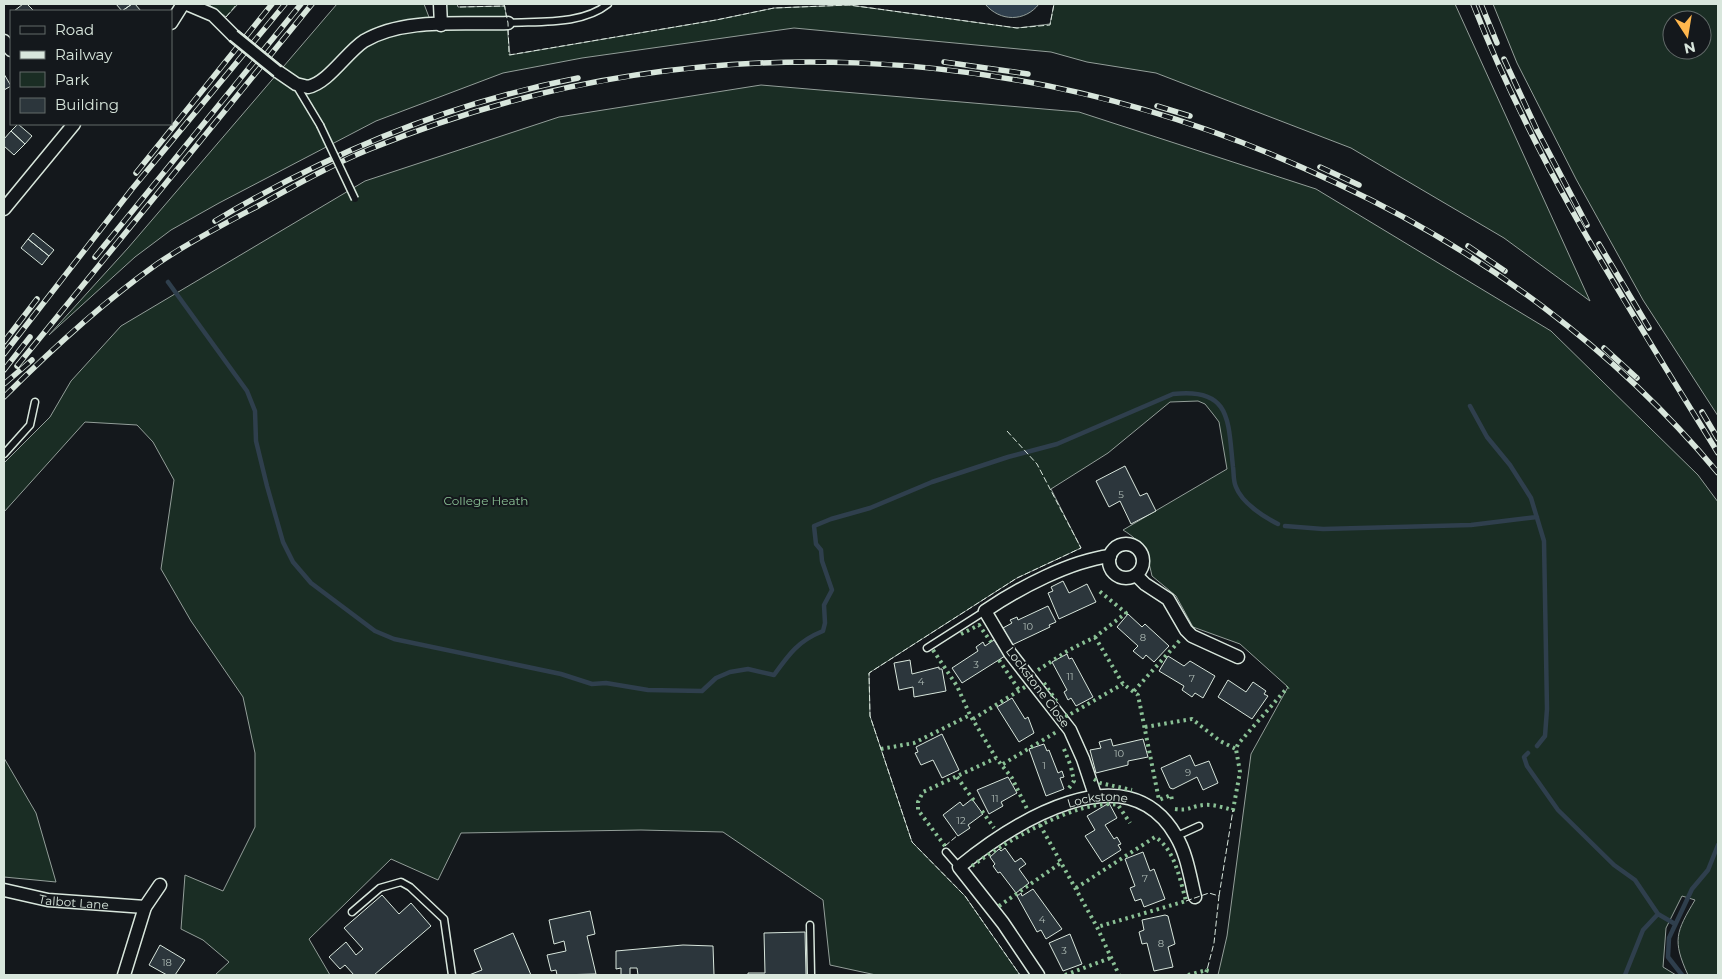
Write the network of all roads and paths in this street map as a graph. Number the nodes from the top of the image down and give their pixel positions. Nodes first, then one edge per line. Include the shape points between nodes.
1 (190, 4) edge
2 (440, 4) edge
3 (608, 4) edge
4 (172, 22) edge
5 (508, 23) joint
6 (441, 25) junction
7 (296, 84) junction
8 (67, 126) edge
9 (355, 198) dead end
10 (4, 209) edge
11 (35, 402) dead end
12 (4, 454) edge
13 (1110, 556) junction
14 (1136, 575) junction
15 (985, 611) junction
16 (926, 648) dead end
17 (1238, 657) dead end
18 (1094, 796) junction
19 (1199, 826) dead end
20 (1177, 836) junction
21 (946, 852) dead end
22 (959, 867) junction
23 (160, 885) dead end
24 (4, 890) edge
25 (1196, 897) dead end
26 (145, 907) junction
27 (352, 912) dead end
28 (810, 925) dead end
29 (124, 975) edge
30 (452, 975) edge
31 (811, 975) edge
32 (1038, 975) edge

1 - 4 street
1 - 7 street, bridge via 213,15 234,36
2 - 6 street
3 - 5 lane via 574,18
5 - 6 street
6 - 7 street via 384,32 354,48 318,83 308,87
7 - 9 lane, bridge
8 - 10 street
11 - 12 lane via 30,425
13 - 14 street via 1110,566 1116,575 1126,578
13 - 14 street via 1113,550 1123,545 1129,544 1139,550 1143,566
13 - 15 street via 1074,564
14 - 17 street via 1168,599 1192,636
15 - 16 lane
15 - 18 street, Lockstone Close via 1010,653 1070,730
18 - 20 street, Lockstone via 1113,794 1144,805 1158,814
18 - 22 street, Lockstone via 1042,814 1007,832
19 - 20 lane
20 - 25 street, Lockstone
21 - 22 lane
22 - 32 street via 1003,922
23 - 26 street
24 - 26 street, Talbot Lane via 48,900
26 - 29 street
27 - 30 lane via 380,888 401,882 410,887 444,919
28 - 31 lane

